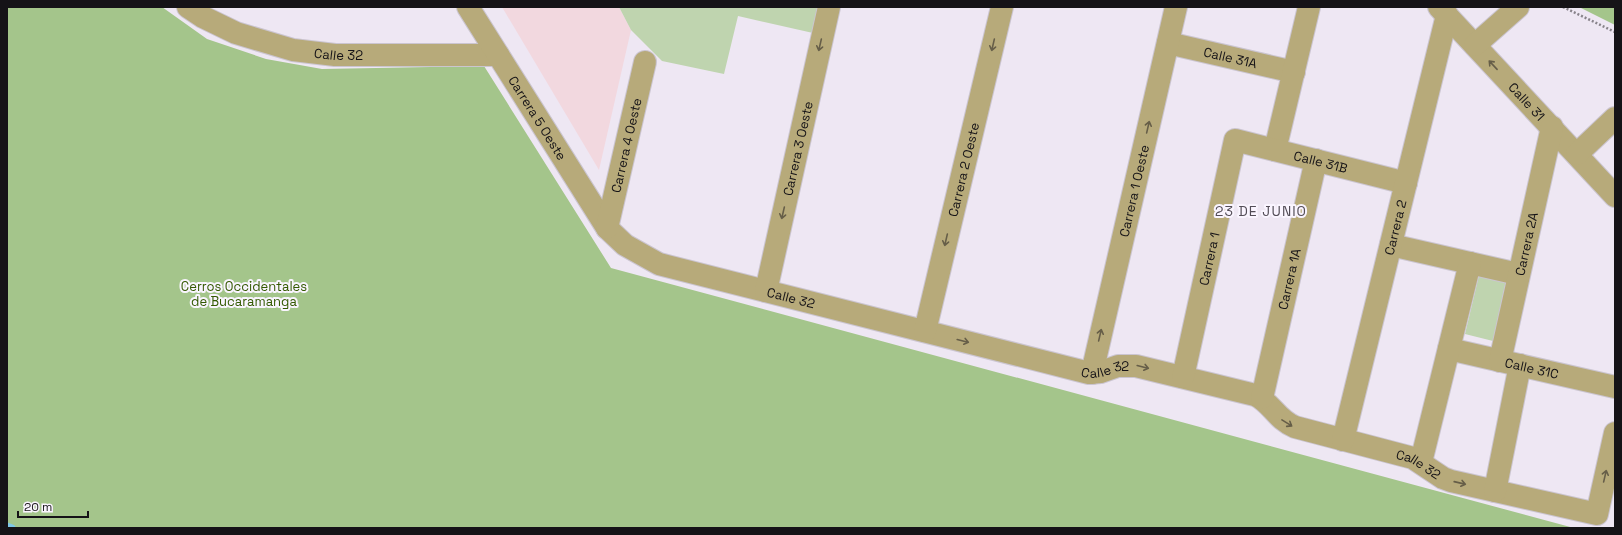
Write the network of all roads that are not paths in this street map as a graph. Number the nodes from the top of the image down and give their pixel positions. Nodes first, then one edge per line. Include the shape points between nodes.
1 (188, 7) edge
2 (468, 7) edge
3 (829, 7) edge
4 (1002, 7) edge
5 (1176, 7) edge
6 (1309, 7) edge
7 (1518, 7) edge
8 (1443, 11) edge
9 (1168, 43) junction
10 (1475, 45) junction
11 (498, 55) junction
12 (645, 62) dead end
13 (1294, 72) junction
14 (1615, 118) edge
15 (1552, 127) junction
16 (1235, 140) joint
17 (1275, 150) junction
18 (1577, 154) junction
19 (1316, 160) junction
20 (1406, 182) junction
21 (1615, 196) edge
22 (607, 228) junction
23 (1391, 245) junction
24 (1470, 263) junction
25 (1518, 274) junction
26 (766, 291) junction
27 (925, 331) junction
28 (1449, 349) junction
29 (1510, 363) junction
30 (1092, 374) junction
31 (1183, 377) junction
32 (1615, 387) edge
33 (1262, 398) junction
34 (1615, 433) edge
35 (1343, 440) junction
36 (1421, 462) junction
37 (1495, 491) junction

1 - 11 street, Calle 32 via 236,33 293,50 335,55
2 - 11 street, Carrera 5 Oeste
3 -> 26 street, Carrera 3 Oeste
4 -> 27 street, Carrera 2 Oeste
5 - 9 street, Carrera 1 Oeste
6 - 13 street
7 - 10 street
8 - 10 street, Calle 31
8 - 20 street, Carrera 2
9 - 13 street, Calle 31A
30 -> 9 street, Carrera 1 Oeste
15 -> 10 street, Calle 31
11 - 22 street, Carrera 5 Oeste
12 - 22 street, Carrera 4 Oeste
13 - 17 street
14 - 18 street
15 - 18 street, Calle 31
15 - 25 street, Carrera 2A
16 - 17 street, Calle 31B
16 - 31 street, Carrera 1
17 - 19 street, Calle 31B
18 - 21 street, Calle 31
19 - 20 street, Calle 31B
19 - 33 street, Carrera 1A
20 - 23 street, Carrera 2
22 - 26 street, Calle 32 via 625,245 659,264
23 - 24 street
23 - 35 street, Carrera 2
24 - 25 street
24 - 28 street
25 - 29 street, Carrera 2A
26 - 27 street, Calle 32
27 -> 30 street, Calle 32
28 - 29 street, Calle 31C
28 - 36 street
29 - 32 street, Calle 31C
29 - 37 street, Carrera 2A
30 -> 31 street, Calle 32 via 1118,366 1136,366
31 - 33 street, Calle 32
33 -> 35 street, Calle 32 via 1286,424
37 -> 34 street, Calle 32 via 1597,514
35 - 36 street, Calle 32
36 -> 37 street, Calle 32 via 1439,476 1451,481

